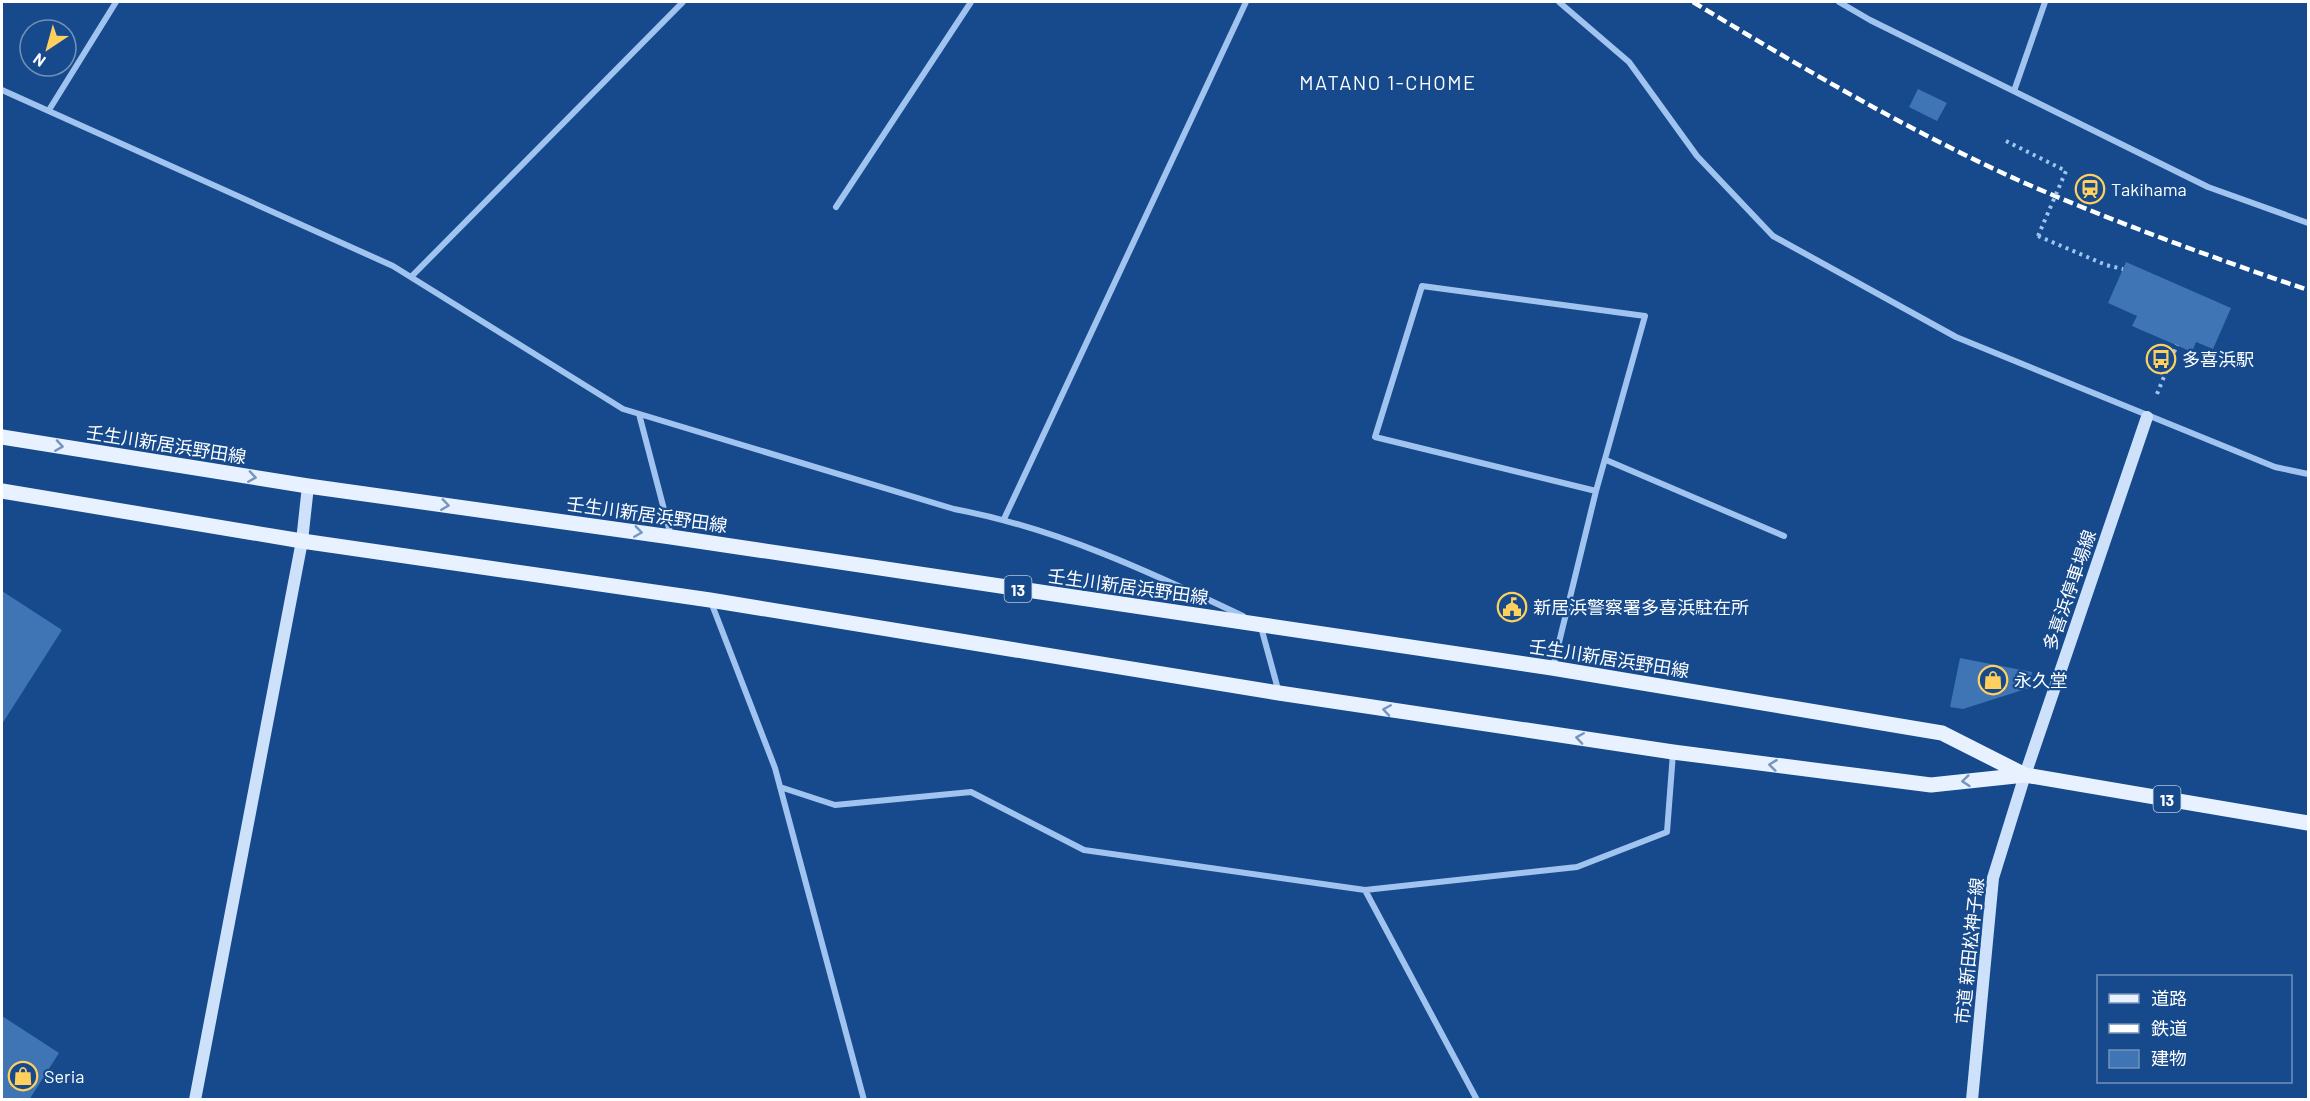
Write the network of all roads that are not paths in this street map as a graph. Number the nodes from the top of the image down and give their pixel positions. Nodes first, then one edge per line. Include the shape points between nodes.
1 (116, 2) edge
2 (683, 2) edge
3 (971, 2) edge
4 (1246, 2) edge
5 (1558, 2) edge
6 (1839, 2) edge
7 (2045, 2) edge
8 (2, 90) edge
9 (2014, 91) junction
10 (49, 110) junction
11 (836, 207) dead end
12 (2308, 223) edge
13 (411, 277) junction
14 (639, 414) junction
15 (2147, 417) junction
16 (2, 437) edge
17 (1606, 460) junction
18 (2308, 474) edge
19 (308, 486) junction
20 (2, 491) edge
21 (1596, 492) junction
22 (1004, 519) junction
23 (1784, 536) dead end
24 (671, 537) junction
25 (302, 541) junction
26 (710, 600) junction
27 (1261, 625) junction
28 (1552, 668) junction
29 (1279, 693) junction
30 (1673, 752) junction
31 (2025, 775) junction
32 (780, 787) junction
33 (2308, 823) edge
34 (1365, 890) junction
35 (195, 1100) edge
36 (864, 1100) edge
37 (1477, 1100) edge
38 (1972, 1100) edge

1 - 10 street
2 - 13 street
3 - 11 street
4 - 22 street
5 - 15 street via 1629,62 1697,156 1773,236 1956,337
6 - 9 street
7 - 9 street
8 - 10 street
9 - 12 street via 2208,187
10 - 13 street
13 - 14 street via 623,409
14 - 22 street via 954,509
14 - 24 street
15 - 18 street via 2276,467
15 - 31 street, 多喜浜停車場線
16 -> 19 main road, 壬生川新居浜野田線 / 13
17 - 21 street
17 - 21 street via 1645,316 1422,286 1375,437
17 - 23 street
19 -> 24 main road, 壬生川新居浜野田線 / 13
19 - 25 street
20 - 25 main road, 壬生川新居浜野田線 / 13
21 - 28 street
22 - 27 street via 1138,566
24 - 27 main road, 壬生川新居浜野田線 / 13
25 - 26 main road, 壬生川新居浜野田線 / 13
25 - 35 street
26 - 29 main road, 壬生川新居浜野田線 / 13
26 - 32 street
27 - 28 main road, 壬生川新居浜野田線 / 13
27 - 29 street
28 - 31 main road, 壬生川新居浜野田線 / 13 via 1942,732
30 -> 29 main road, 壬生川新居浜野田線 / 13
31 -> 30 main road, 壬生川新居浜野田線 / 13 via 1930,785
30 - 34 street via 1667,832 1577,867
31 - 33 main road, 壬生川新居浜野田線 / 13
31 - 38 street, 市道 新田松神子線 via 1993,878
32 - 34 street via 835,805 972,792 1084,850
32 - 36 street
34 - 37 street

